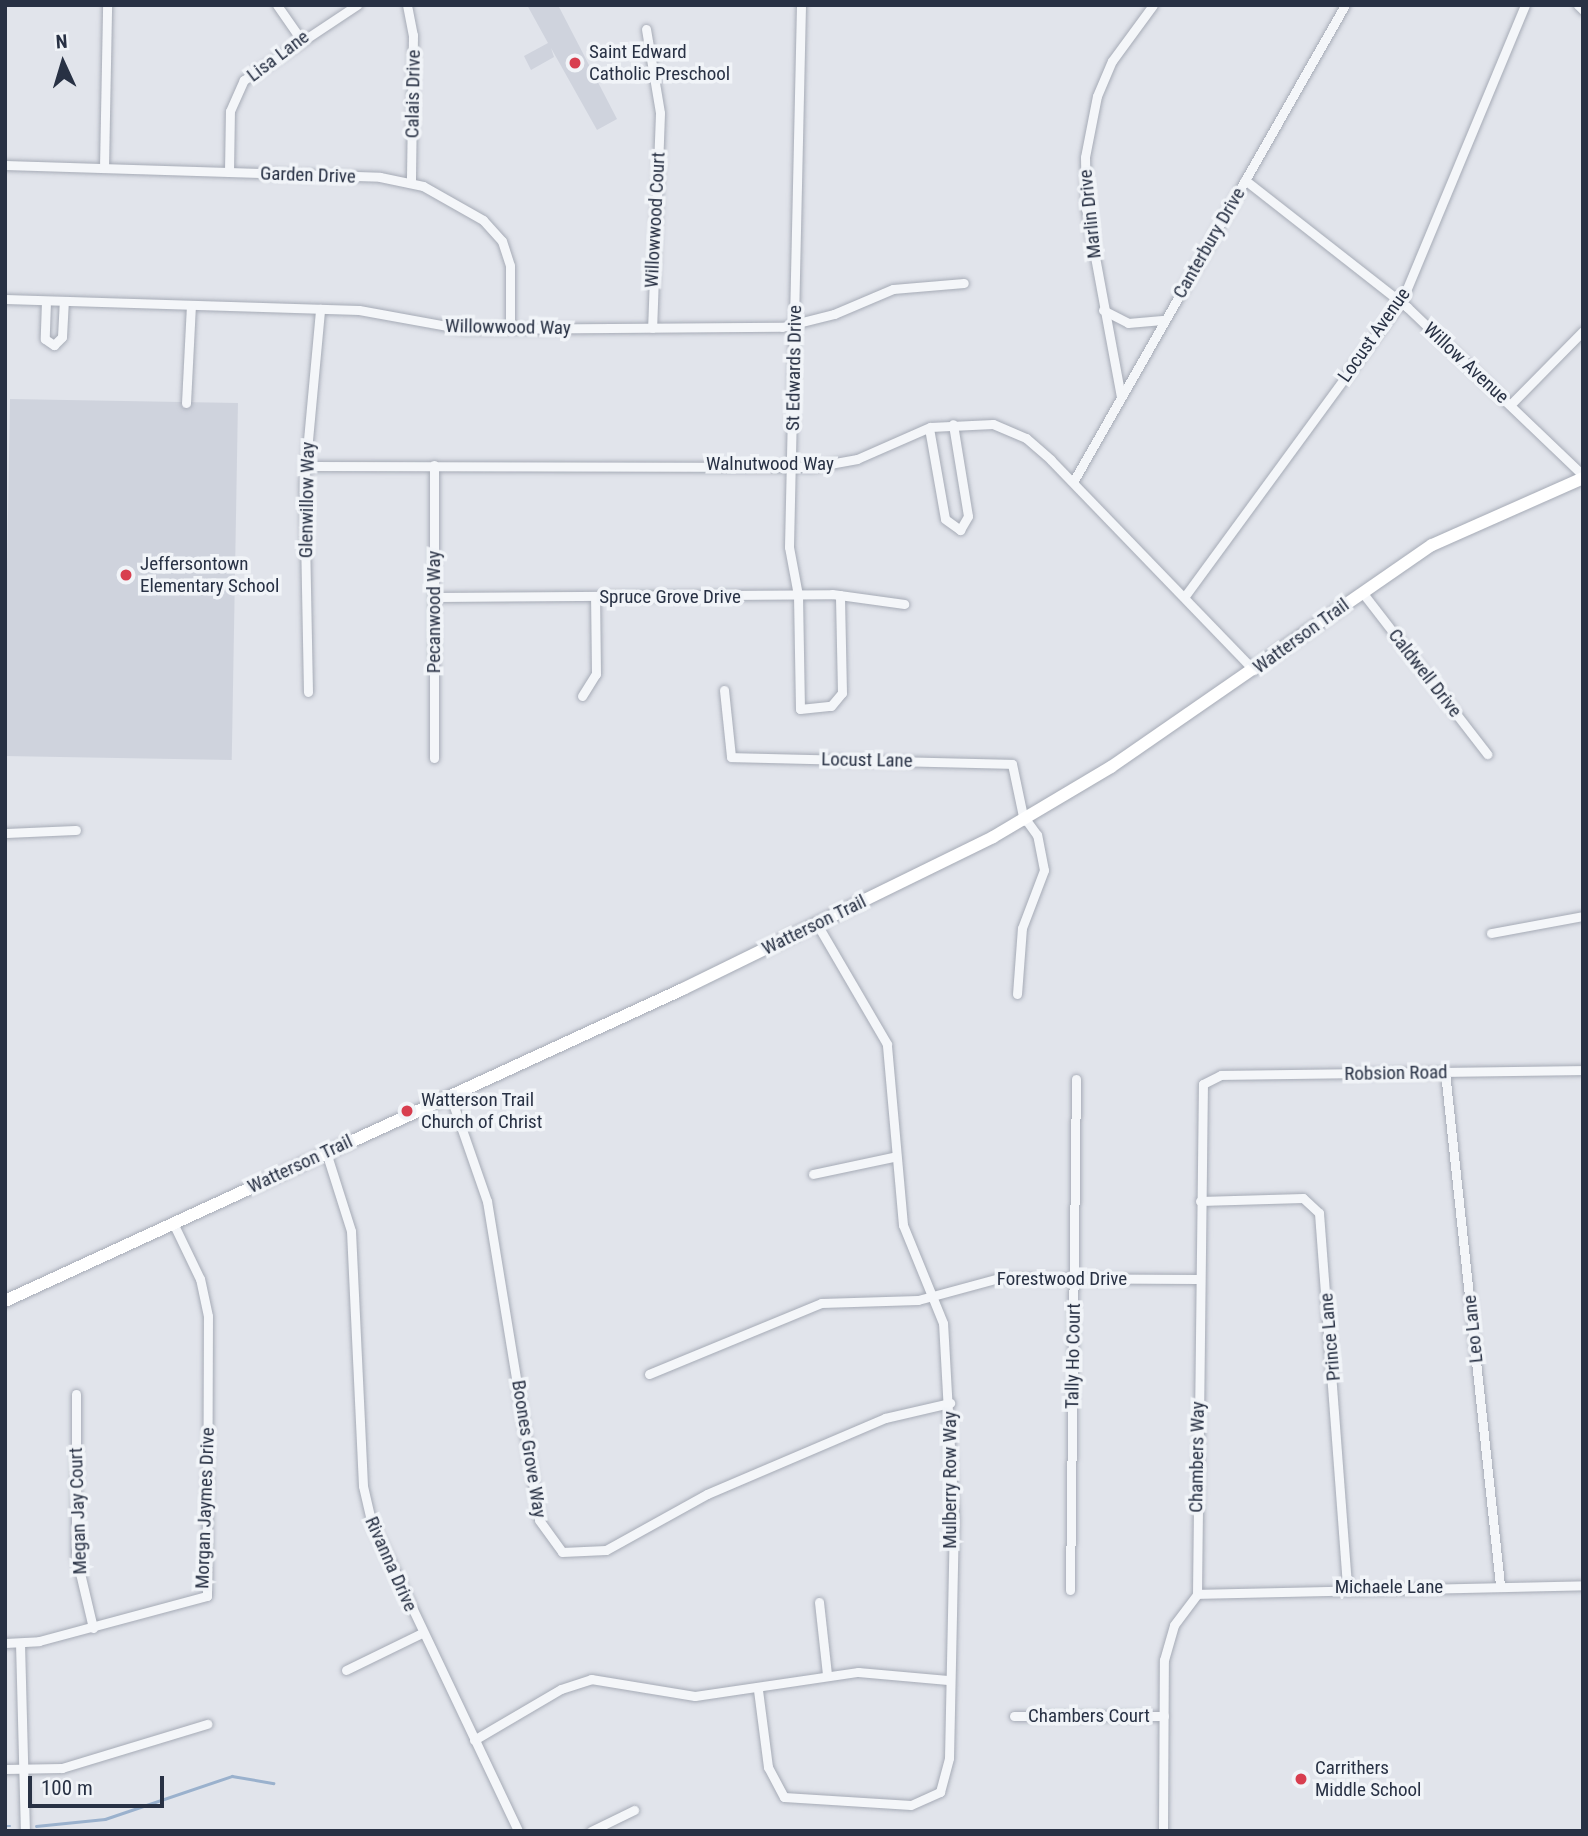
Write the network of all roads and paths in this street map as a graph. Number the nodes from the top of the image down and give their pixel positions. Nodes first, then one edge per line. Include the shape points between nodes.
1 (107, 5) edge
2 (277, 5) edge
3 (357, 5) edge
4 (407, 5) edge
5 (801, 5) edge
6 (1153, 5) edge
7 (1345, 5) edge
8 (1525, 5) edge
9 (1578, 5) edge
10 (1583, 10) edge
11 (646, 29) dead end
12 (299, 38) junction
13 (5, 165) edge
14 (104, 168) junction
15 (229, 172) junction
16 (1245, 180) junction
17 (411, 183) junction
18 (964, 283) dead end
19 (5, 299) edge
20 (46, 301) junction
21 (64, 302) junction
22 (1401, 302) junction
23 (191, 305) junction
24 (320, 309) junction
25 (1103, 310) junction
26 (1164, 320) junction
27 (794, 324) junction
28 (510, 328) junction
29 (652, 328) junction
30 (1583, 331) edge
31 (1121, 397) junction
32 (186, 403) dead end
33 (1510, 405) junction
34 (953, 424) junction
35 (929, 428) junction
36 (434, 465) junction
37 (304, 466) junction
38 (793, 466) junction
39 (1583, 476) edge
40 (1073, 482) junction
41 (1362, 593) junction
42 (798, 595) junction
43 (840, 595) junction
44 (1185, 596) junction
45 (434, 597) junction
46 (595, 597) junction
47 (904, 604) dead end
48 (1254, 670) junction
49 (724, 690) dead end
50 (307, 692) dead end
51 (582, 696) dead end
52 (1487, 754) dead end
53 (433, 758) dead end
54 (1025, 820) junction
55 (76, 830) dead end
56 (5, 833) edge
57 (1583, 916) edge
58 (817, 924) junction
59 (1491, 933) dead end
60 (1017, 994) dead end
61 (1583, 1070) edge
62 (1445, 1072) junction
63 (1210, 1077) joint
64 (1076, 1079) dead end
65 (450, 1095) junction
66 (326, 1152) junction
67 (893, 1157) junction
68 (813, 1174) dead end
69 (1199, 1201) junction
70 (173, 1223) junction
71 (1073, 1277) junction
72 (1199, 1279) junction
73 (936, 1295) junction
74 (5, 1301) edge
75 (649, 1374) dead end
76 (76, 1394) dead end
77 (950, 1403) junction
78 (1500, 1585) junction
79 (1583, 1585) edge
80 (1347, 1587) junction
81 (1070, 1590) dead end
82 (1197, 1594) junction
83 (819, 1602) dead end
84 (93, 1628) junction
85 (422, 1633) junction
86 (5, 1643) edge
87 (20, 1643) junction
88 (346, 1670) dead end
89 (827, 1675) junction
90 (948, 1680) junction
91 (758, 1690) junction
92 (1014, 1716) dead end
93 (1164, 1716) junction
94 (207, 1724) dead end
95 (474, 1740) junction
96 (5, 1769) edge
97 (25, 1771) junction
98 (634, 1810) dead end
99 (25, 1831) edge
100 (518, 1831) edge
101 (591, 1831) edge
102 (1163, 1831) edge

1 - 14 street
2 - 12 street
3 - 12 street, Lisa Lane
4 - 17 street, Calais Drive via 413,35
5 - 27 street, St Edwards Drive
6 - 25 street, Marlin Drive via 1112,61 1088,130 1084,190
7 - 16 street, Canterbury Drive
8 - 22 street, Locust Avenue
9 - 10 street
11 - 29 street, Willowwood Court via 660,113
12 - 15 street, Lisa Lane via 250,74 235,94
13 - 14 street, Garden Drive
14 - 15 street, Garden Drive
15 - 17 street, Garden Drive
16 - 22 street, Willow Avenue
16 - 26 street, Canterbury Drive
17 - 28 street, Garden Drive via 482,220 502,240 510,266
18 - 27 street, Willowwood Way via 893,289
19 - 20 street, Willowwood Way
20 - 21 street, Willowwood Way
20 - 21 street via 45,339 54,345 62,337
21 - 23 street, Willowwood Way
22 - 33 street, Willow Avenue
22 - 44 street, Locust Avenue
23 - 24 street, Willowwood Way
23 - 32 street
24 - 28 street, Willowwood Way via 385,313 440,327
24 - 37 street, Glenwillow Way via 318,380
25 - 26 street via 1128,323
25 - 31 street, Marlin Drive
26 - 31 street, Canterbury Drive
27 - 29 street, Willowwood Way
27 - 38 street, St Edwards Drive
28 - 29 street, Willowwood Way
30 - 33 street
31 - 40 street, Canterbury Drive
33 - 39 street, Willow Avenue
34 - 35 street, Walnutwood Way
34 - 35 street via 968,516 960,530 945,519
34 - 40 street, Walnutwood Way via 1015,432
35 - 38 street, Walnutwood Way via 845,463
36 - 37 street, Walnutwood Way
36 - 38 street, Walnutwood Way
36 - 45 street, Pecanwood Way
37 - 50 street, Glenwillow Way
38 - 42 street, St Edwards Drive via 789,547
39 - 41 main road, Watterson Trail via 1448,537
40 - 44 street, Walnutwood Way
41 - 48 main road, Watterson Trail
41 - 52 street, Caldwell Drive
42 - 43 street, Spruce Grove Drive
42 - 43 street, St Edwards Drive via 800,709 831,706 842,693
42 - 46 street, Spruce Grove Drive
43 - 47 street, Spruce Grove Drive
44 - 48 street, Walnutwood Way
45 - 46 street, Spruce Grove Drive
45 - 53 street, Pecanwood Way
46 - 51 street via 596,674
48 - 54 main road, Watterson Trail
49 - 54 street, Locust Lane via 731,757 1012,764
54 - 58 main road, Watterson Trail
54 - 60 street via 1037,835 1044,870 1022,928
55 - 56 street
57 - 59 street
58 - 65 main road, Watterson Trail
58 - 67 street, Mulberry Row Way via 887,1044
61 - 62 street, Robsion Road
62 - 63 street, Robsion Road
62 - 78 street, Leo Lane
63 - 69 street, Chambers Way via 1200,1094
64 - 71 street, Tally Ho Court
65 - 66 main road, Watterson Trail
65 - 77 street, Boones Grove Way via 487,1201 540,1520 562,1552 606,1550 733,1483 885,1418
66 - 70 main road, Watterson Trail
66 - 85 street, Rivanna Drive via 351,1231 365,1500
67 - 68 street
67 - 73 street, Mulberry Row Way via 903,1225
69 - 72 street, Chambers Way
69 - 80 street, Prince Lane via 1303,1198 1319,1213
70 - 74 main road, Watterson Trail
70 - 84 street, Morgan Jaymes Drive via 200,1279 208,1316 206,1596
71 - 72 street, Forestwood Drive
71 - 73 street, Forestwood Drive via 999,1278
71 - 81 street, Tally Ho Court
72 - 82 street, Chambers Way
73 - 75 street, Forestwood Drive via 821,1303
73 - 77 street, Mulberry Row Way
76 - 84 street, Megan Jay Court via 76,1556
77 - 90 street, Mulberry Row Way via 954,1519
78 - 79 street, Michaele Lane
78 - 80 street, Michaele Lane
80 - 82 street, Michaele Lane
82 - 93 street via 1168,1640
83 - 89 street
84 - 87 street, Morgan Jaymes Drive
85 - 88 street
85 - 95 street, Rivanna Drive
86 - 87 street, Morgan Jaymes Drive
87 - 97 street
89 - 90 street
89 - 91 street
90 - 91 street, Mulberry Row Way via 943,1785 928,1801 911,1805 784,1797 768,1767
91 - 95 street via 695,1696 590,1679 561,1689
92 - 93 street, Chambers Court
93 - 102 street
94 - 97 street via 62,1768
95 - 100 street, Rivanna Drive
96 - 97 street
97 - 99 street
98 - 101 street

